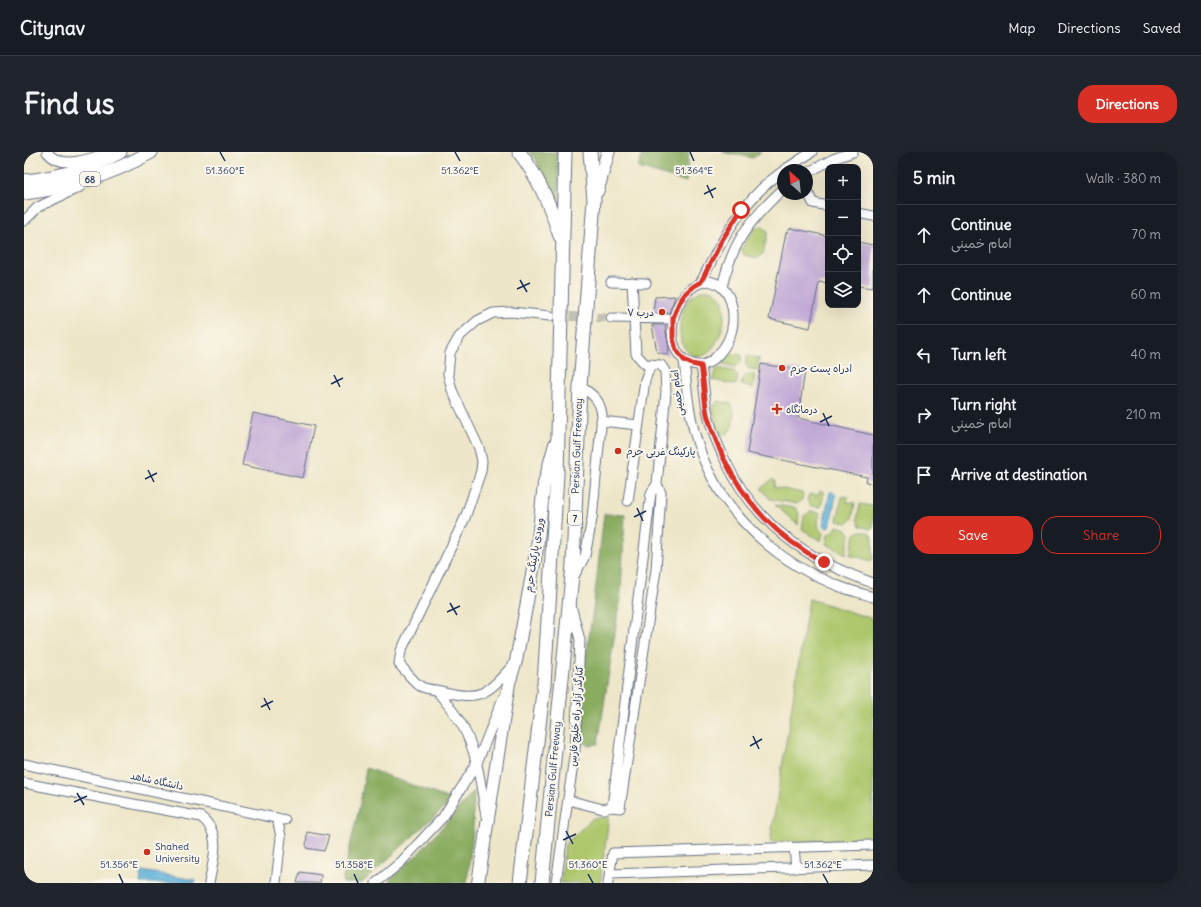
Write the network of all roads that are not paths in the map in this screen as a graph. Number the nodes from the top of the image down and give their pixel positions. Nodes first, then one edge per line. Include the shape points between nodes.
1 (47, 152) edge
2 (111, 152) edge
3 (120, 152) edge
4 (151, 152) edge
5 (520, 152) edge
6 (565, 152) edge
7 (590, 152) edge
8 (608, 152) edge
9 (812, 152) edge
10 (853, 152) edge
11 (793, 164) edge
12 (813, 170) edge
13 (109, 173) junction
14 (777, 175) edge
15 (24, 181) edge
16 (24, 193) edge
17 (777, 196) edge
18 (594, 200) junction
19 (811, 200) edge
20 (825, 205) edge
21 (861, 214) edge
22 (873, 216) edge
23 (24, 221) edge
24 (564, 245) junction
25 (611, 282) dead end
26 (632, 282) junction
27 (701, 282) junction
28 (646, 283) dead end
29 (722, 287) junction
30 (550, 316) tunnel mouth
31 (610, 318) tunnel mouth
32 (673, 318) junction
33 (634, 319) junction
34 (684, 360) junction
35 (651, 364) junction
36 (701, 366) junction
37 (580, 386) junction
38 (601, 421) junction
39 (638, 425) junction
40 (559, 427) junction
41 (657, 484) junction
42 (628, 500) dead end
43 (571, 583) junction
44 (873, 583) edge
45 (873, 597) edge
46 (570, 598) junction
47 (516, 661) junction
48 (509, 683) junction
49 (436, 690) junction
50 (477, 763) junction
51 (24, 764) edge
52 (24, 783) edge
53 (568, 800) junction
54 (612, 807) junction
55 (488, 826) junction
56 (873, 845) edge
57 (794, 848) junction
58 (873, 865) edge
59 (796, 868) junction
60 (611, 874) junction
61 (209, 883) edge
62 (276, 883) edge
63 (376, 883) edge
64 (478, 883) edge
65 (520, 883) edge
66 (542, 883) edge
67 (556, 883) edge
68 (608, 883) edge

1 - 2 street via 58,160 67,162 87,160
3 - 15 highway, 68 via 70,174
4 - 13 highway, 68
5 - 24 highway via 550,203
6 - 24 highway, Persian Gulf Freeway / 7
7 - 18 highway, Persian Gulf Freeway / 7
8 - 18 highway
9 - 11 street
10 - 12 street
13 - 16 highway, 68 via 51,190
13 - 23 street via 38,207
14 - 27 street via 741,210 722,240
17 - 29 street via 750,222 734,247
18 - 37 highway, Persian Gulf Freeway / 7
19 - 20 street via 813,203
21 - 22 street
24 - 40 highway, Persian Gulf Freeway / 7
25 - 26 street
26 - 28 street
26 - 33 street
27 - 29 street via 709,281
27 - 32 street via 686,293
29 - 36 street via 731,301 732,327 726,344 714,359
30 - 49 street via 494,313 477,321 459,338 450,353 448,374 452,390 479,448 481,472 466,518 401,651 399,664 421,686
31 - 33 street
32 - 33 street
32 - 34 street via 676,350
33 - 35 street via 636,354 645,364
34 - 36 street
34 - 45 street, امام خمینی via 691,417 698,445 707,468 737,514 772,549 803,569 841,587
35 - 39 street via 645,380
35 - 41 street via 661,365 665,371 666,392
36 - 44 street via 708,414 714,434 731,474 748,500 763,518 807,554
37 - 38 street via 601,404
37 - 43 highway, Persian Gulf Freeway / 7
38 - 39 street
38 - 43 street via 592,519 585,556
39 - 42 street
40 - 47 main road, ورودی پارکینگ حرم via 544,484 537,548
40 - 65 highway, Persian Gulf Freeway / 7 via 544,684
41 - 54 street via 651,493
41 - 54 street via 661,493 658,549 650,615 620,808
43 - 46 highway, Persian Gulf Freeway / 7
46 - 53 street, کنارگذر آزاد راه خلیج فارس via 580,640 575,750
46 - 66 highway, Persian Gulf Freeway / 7
47 - 48 main road, ورودی پارکینگ حرم
47 - 49 street via 495,685 483,693 460,696
48 - 50 street
48 - 55 main road
49 - 50 street via 464,728
50 - 55 street
50 - 63 street via 443,817 401,862
51 - 62 street, دانشگاه شاهد via 281,819
52 - 61 street via 201,817 213,832 216,845
53 - 54 street via 603,809
53 - 67 street, کنارگذر آزاد راه خلیج فارس
55 - 64 main road
56 - 57 street
57 - 59 street
57 - 60 street via 613,853
58 - 59 street
59 - 60 street
60 - 68 street

